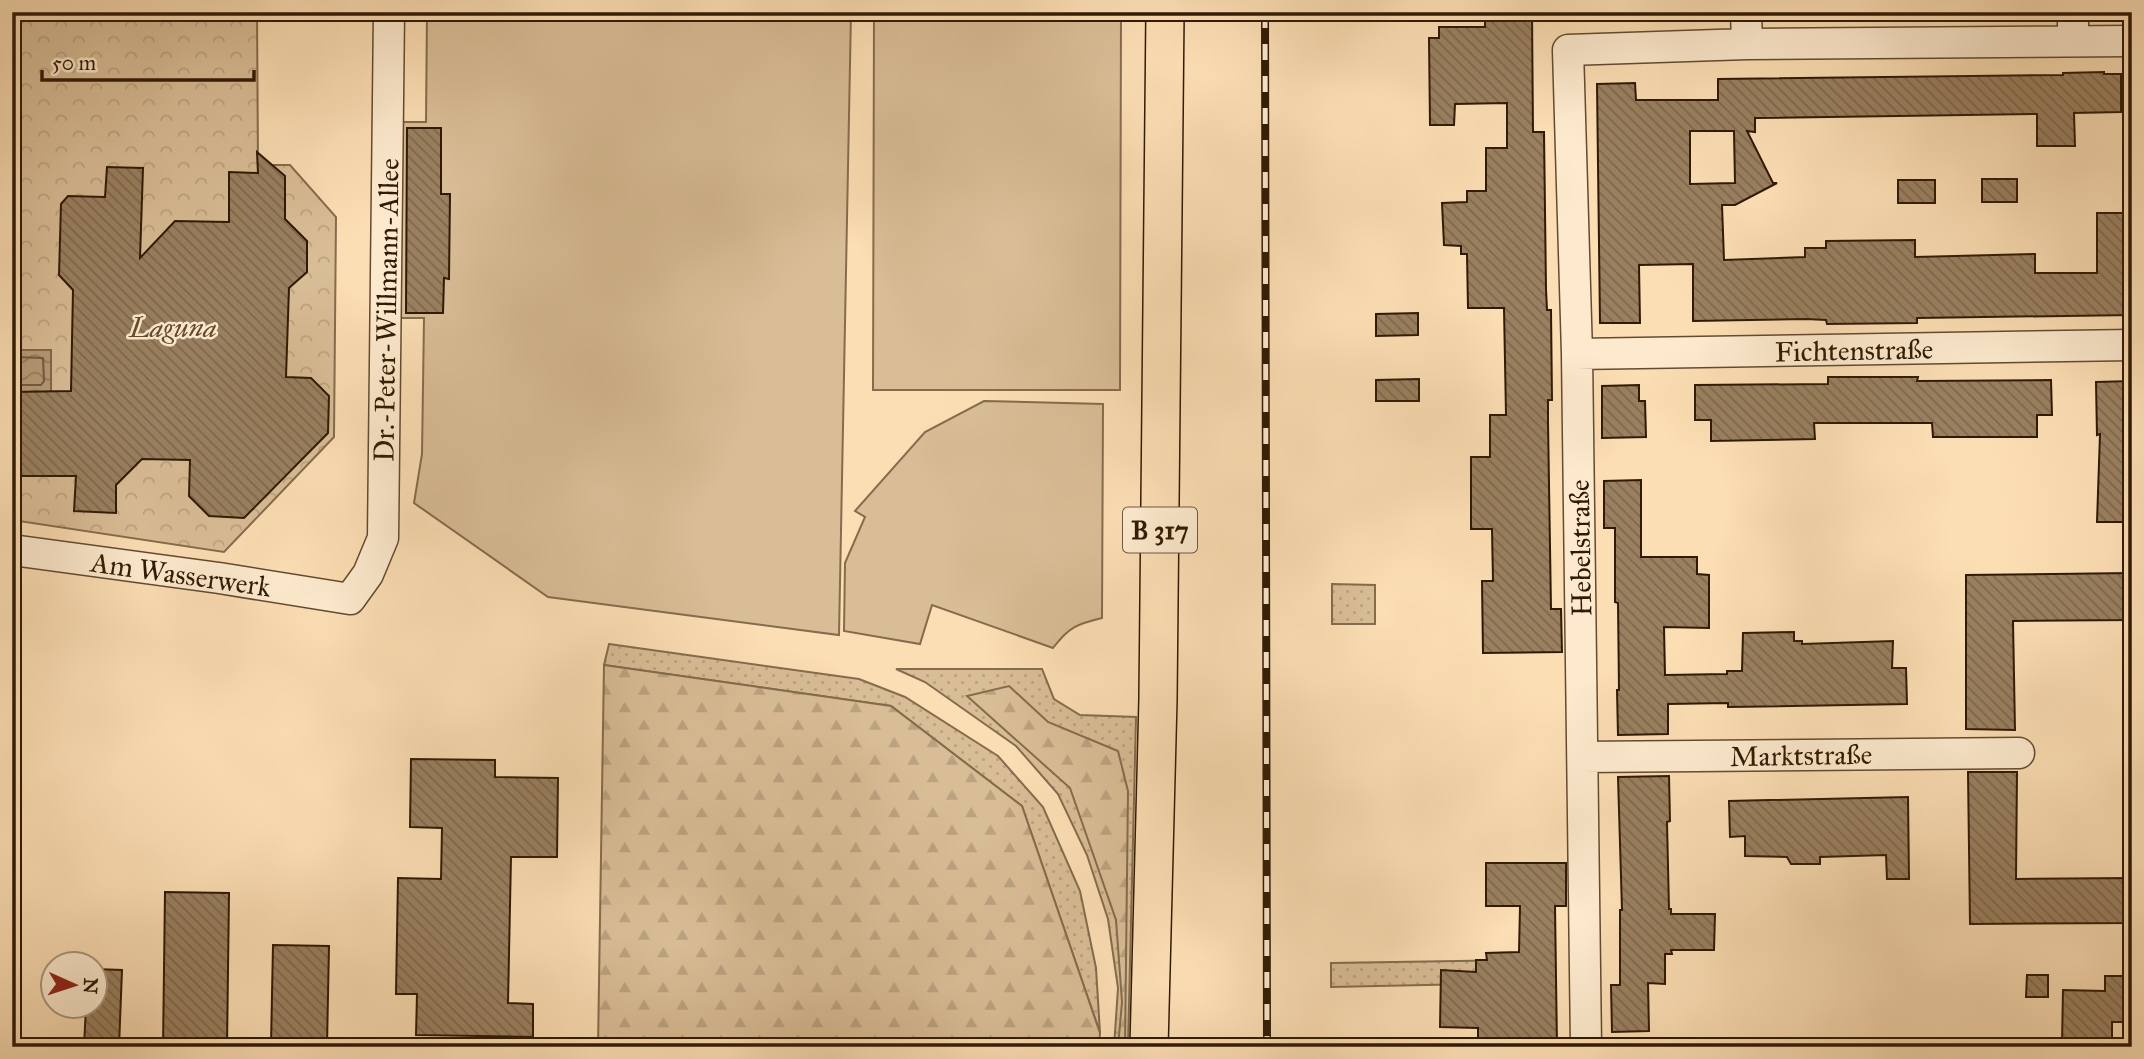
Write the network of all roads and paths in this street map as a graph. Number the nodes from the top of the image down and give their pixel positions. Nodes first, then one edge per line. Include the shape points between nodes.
1 (389, 12) edge
2 (1165, 12) edge
3 (1746, 12) edge
4 (2073, 26) edge
5 (2132, 41) edge
6 (1746, 44) junction
7 (2132, 345) edge
8 (1577, 354) junction
9 (12, 550) edge
10 (350, 599) joint
11 (2019, 753) dead end
12 (1583, 757) junction
13 (1149, 1047) edge
14 (1587, 1047) edge

1 - 10 street, Dr.-Peter-Willmann-Allee via 383,538 368,574
2 - 13 main road, B 317
3 - 6 street
4 - 5 street
4 - 6 street
6 - 8 street, Hebelstraße via 1568,50
7 - 8 street, Fichtenstraße
8 - 12 street, Hebelstraße
9 - 10 street, Am Wasserwerk
11 - 12 street, Marktstraße
12 - 14 street, Hebelstraße

